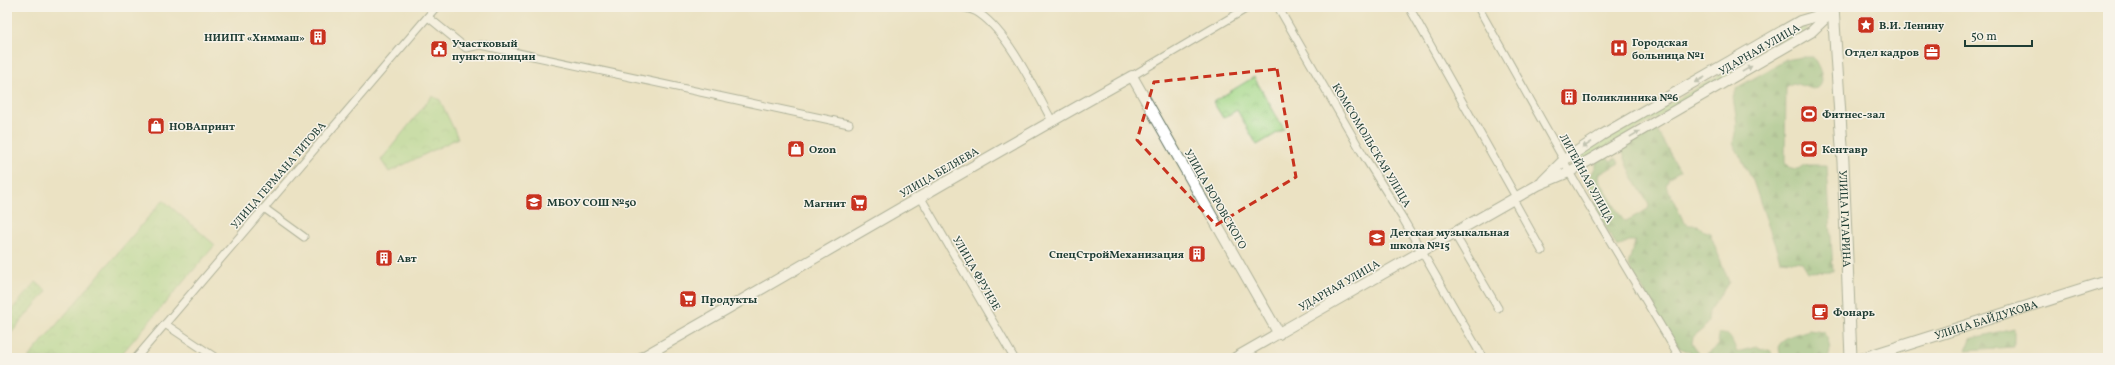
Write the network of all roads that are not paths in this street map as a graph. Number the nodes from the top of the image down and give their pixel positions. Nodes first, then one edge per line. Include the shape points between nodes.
1 (436, 7) edge
2 (960, 7) edge
3 (1249, 7) edge
4 (1278, 7) edge
5 (1409, 7) edge
6 (1478, 7) edge
7 (1833, 9) edge
8 (428, 17) junction
9 (1814, 22) junction
10 (1132, 76) junction
11 (1052, 121) junction
12 (850, 124) dead end
13 (1564, 160) junction
14 (1569, 172) junction
15 (1538, 185) junction
16 (921, 198) junction
17 (1515, 198) junction
18 (264, 208) junction
19 (1454, 233) junction
20 (304, 237) dead end
21 (1422, 251) junction
22 (1542, 251) dead end
23 (2108, 281) edge
24 (1498, 308) dead end
25 (165, 324) junction
26 (1279, 334) junction
27 (136, 358) edge
28 (216, 358) edge
29 (641, 358) edge
30 (1014, 358) edge
31 (1235, 358) edge
32 (1483, 358) edge
33 (1680, 358) edge
34 (1851, 358) edge
35 (1864, 358) edge

1 - 8 street, УЛИЦА ГЕРМАНА ТИТОВА
2 - 11 street via 980,14 999,32 1024,70
3 - 10 street, УЛИЦА БЕЛЯЕВА
4 - 21 street, КОМСОМОЛЬСКАЯ УЛИЦА
5 - 17 street
6 - 13 street, ЛИТЕЙНАЯ УЛИЦА
7 - 9 street, УДАРНАЯ УЛИЦА
7 - 34 main road, УЛИЦА ГАГАРИНА via 1843,162
8 - 12 street via 466,48 481,45
8 - 18 street, УЛИЦА ГЕРМАНА ТИТОВА
9 -> 13 street, УДАРНАЯ УЛИЦА via 1800,21 1602,135
14 -> 9 street, УДАРНАЯ УЛИЦА via 1804,36
10 - 11 street, УЛИЦА БЕЛЯЕВА
10 - 26 street, УЛИЦА ВОРОВСКОГО
11 - 16 street, УЛИЦА БЕЛЯЕВА
13 - 14 street, ЛИТЕЙНАЯ УЛИЦА
13 - 15 street, УДАРНАЯ УЛИЦА
14 - 15 street, УДАРНАЯ УЛИЦА
14 - 33 street, ЛИТЕЙНАЯ УЛИЦА
15 - 17 street, УДАРНАЯ УЛИЦА
16 - 29 street, УЛИЦА БЕЛЯЕВА
16 - 30 street, УЛИЦА ФРУНЗЕ
17 - 19 street, УДАРНАЯ УЛИЦА
17 - 22 street
18 - 20 street
18 - 25 street, УЛИЦА ГЕРМАНА ТИТОВА
19 - 21 street, УДАРНАЯ УЛИЦА
19 - 24 street
21 - 26 street, УДАРНАЯ УЛИЦА
21 - 32 street, КОМСОМОЛЬСКАЯ УЛИЦА
23 - 35 main road, УЛИЦА БАЙДУКОВА
25 - 27 street, УЛИЦА ГЕРМАНА ТИТОВА
25 - 28 street
26 - 31 street, УДАРНАЯ УЛИЦА

